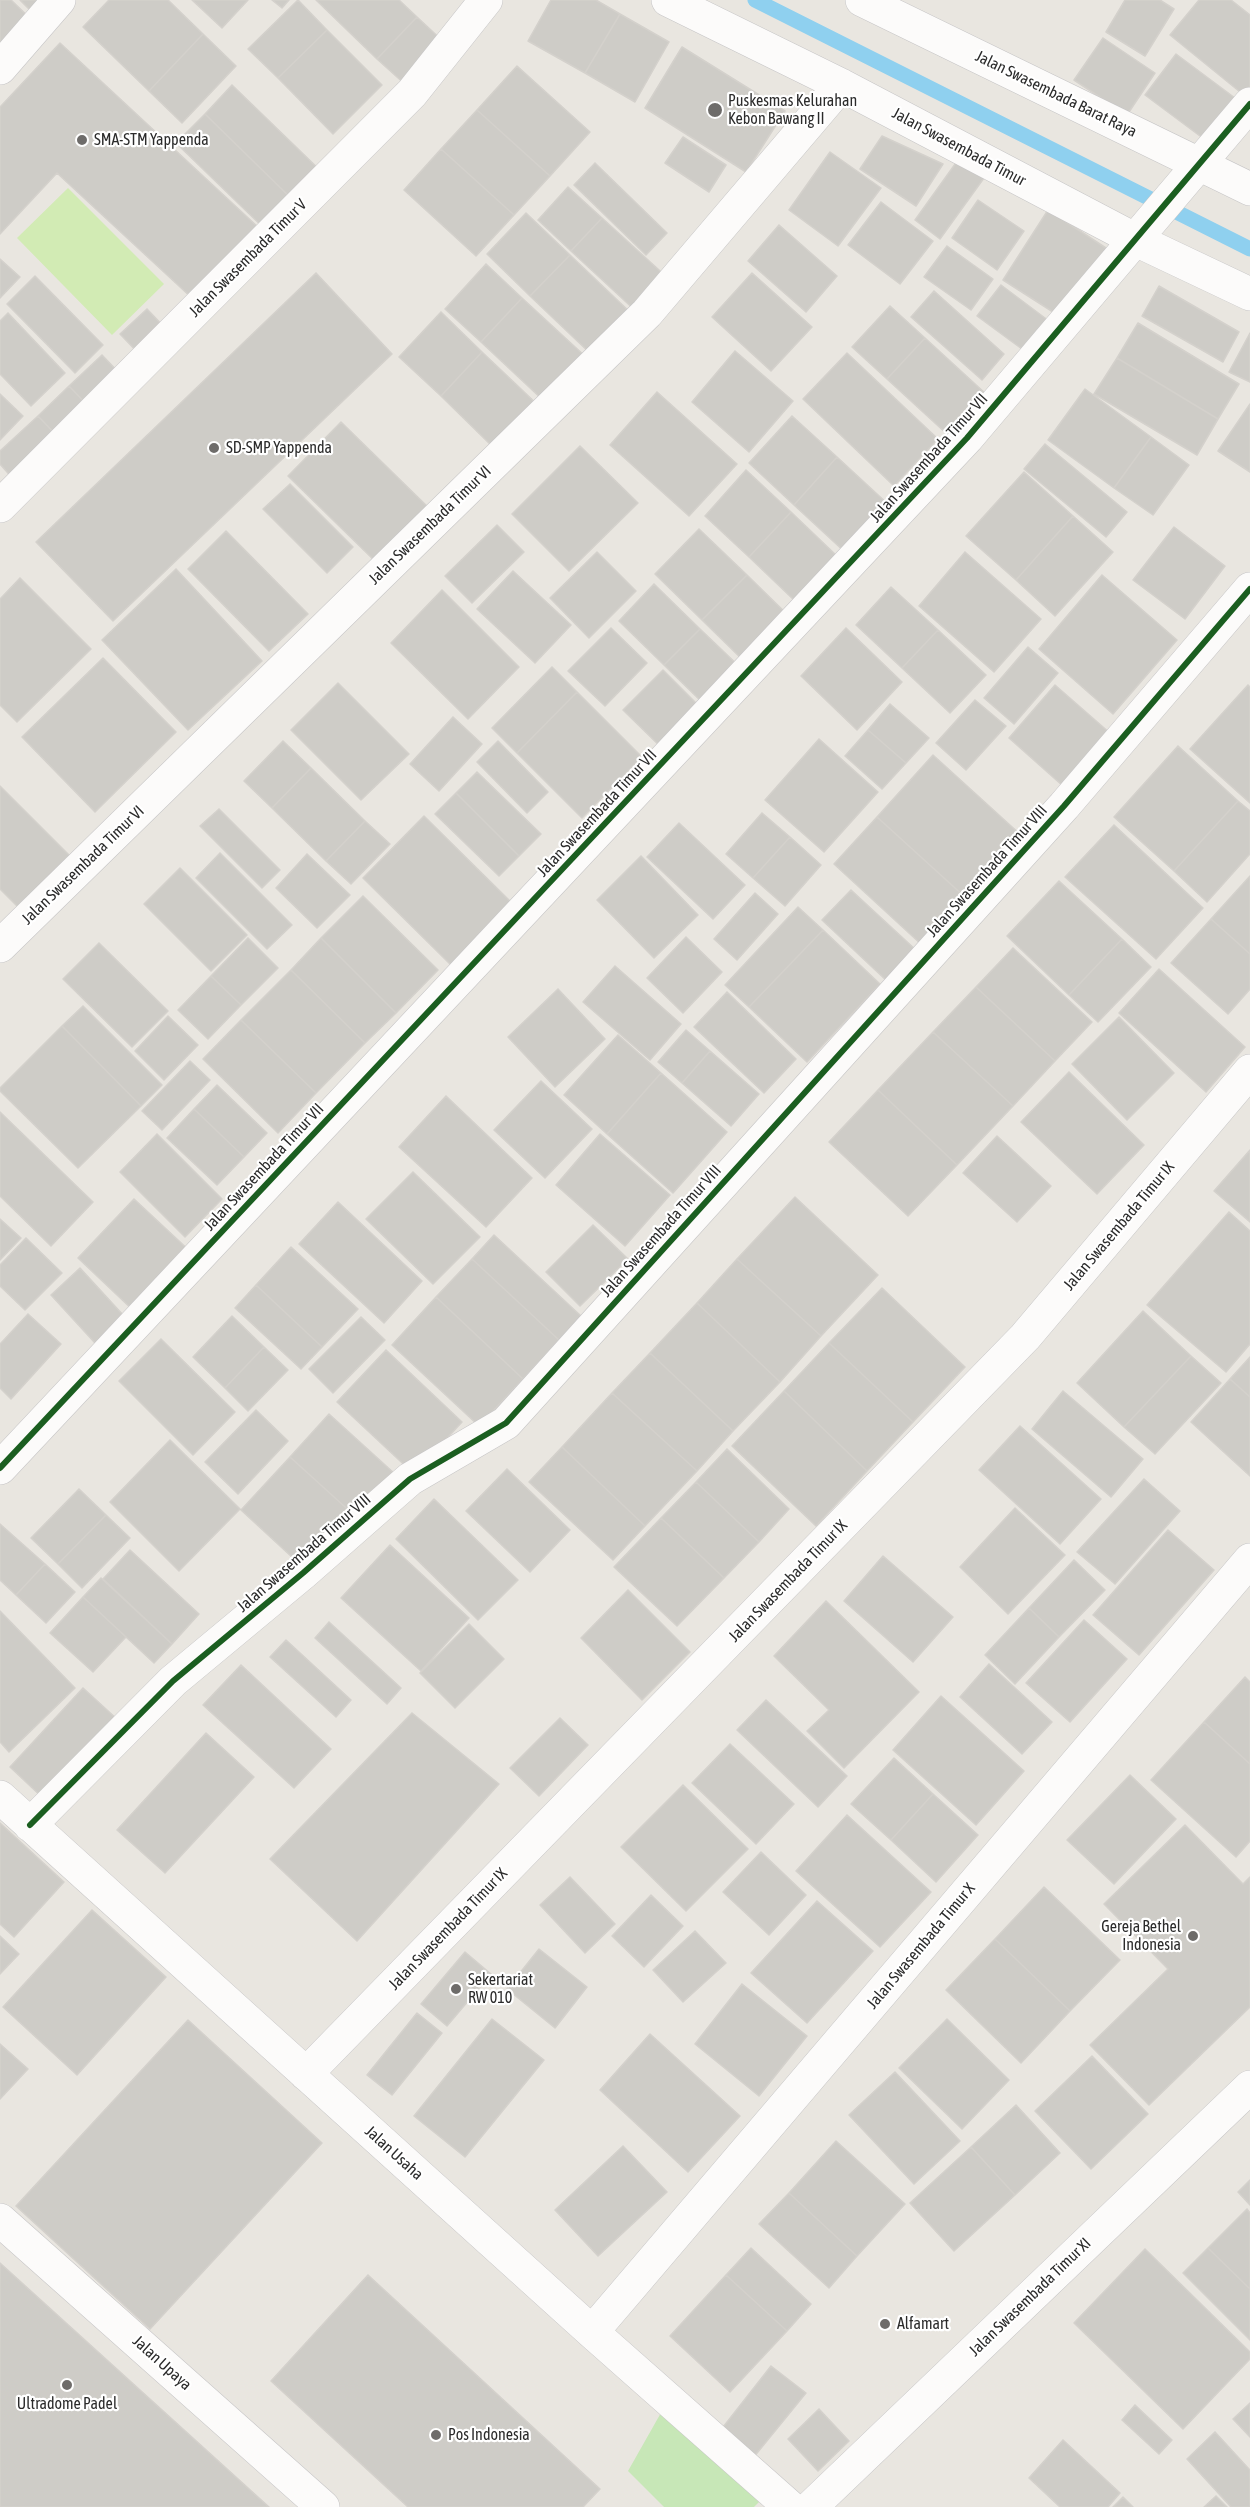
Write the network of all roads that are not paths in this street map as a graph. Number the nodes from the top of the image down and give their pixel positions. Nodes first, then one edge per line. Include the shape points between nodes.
1 (59, 0) edge
2 (486, 0) edge
3 (668, 0) edge
4 (862, 0) edge
5 (904, 8) edge
6 (0, 68) edge
7 (841, 85) junction
8 (1250, 104) edge
9 (1194, 171) junction
10 (1250, 189) edge
11 (1140, 235) junction
12 (1250, 294) edge
13 (0, 506) edge
14 (1250, 589) edge
15 (0, 946) edge
16 (1250, 1071) edge
17 (0, 1468) edge
18 (1250, 1560) edge
19 (0, 1797) edge
20 (30, 1825) junction
21 (306, 2074) junction
22 (1250, 2087) edge
23 (0, 2220) edge
24 (592, 2332) junction
25 (323, 2507) edge
26 (790, 2507) edge
27 (811, 2507) edge

1 - 6 street
2 - 13 street, Jalan Swasembada Timur V via 412,93
3 - 7 street, Jalan Swasembada Timur
4 - 5 street, Jalan Swasembada Barat Raya
5 - 9 street, Jalan Swasembada Barat Raya
7 - 11 street, Jalan Swasembada Timur
7 - 15 street, Jalan Swasembada Timur VI via 646,313
8 - 9 street, Jalan Swasembada Timur VII
9 - 10 street, Jalan Swasembada Barat Raya
9 - 11 street, Jalan Swasembada Timur VII
11 - 12 street, Jalan Swasembada Timur
11 - 17 street, Jalan Swasembada Timur VII via 968,438
14 - 20 street, Jalan Swasembada Timur VIII via 1064,806 506,1423 410,1479 173,1681
16 - 21 street, Jalan Swasembada Timur IX via 1025,1337
18 - 24 street, Jalan Swasembada Timur X
19 - 20 street, Jalan Usaha
20 - 21 street, Jalan Usaha
21 - 24 street, Jalan Usaha
22 - 27 street, Jalan Swasembada Timur XI
23 - 25 street, Jalan Upaya
24 - 26 street, Jalan Usaha

